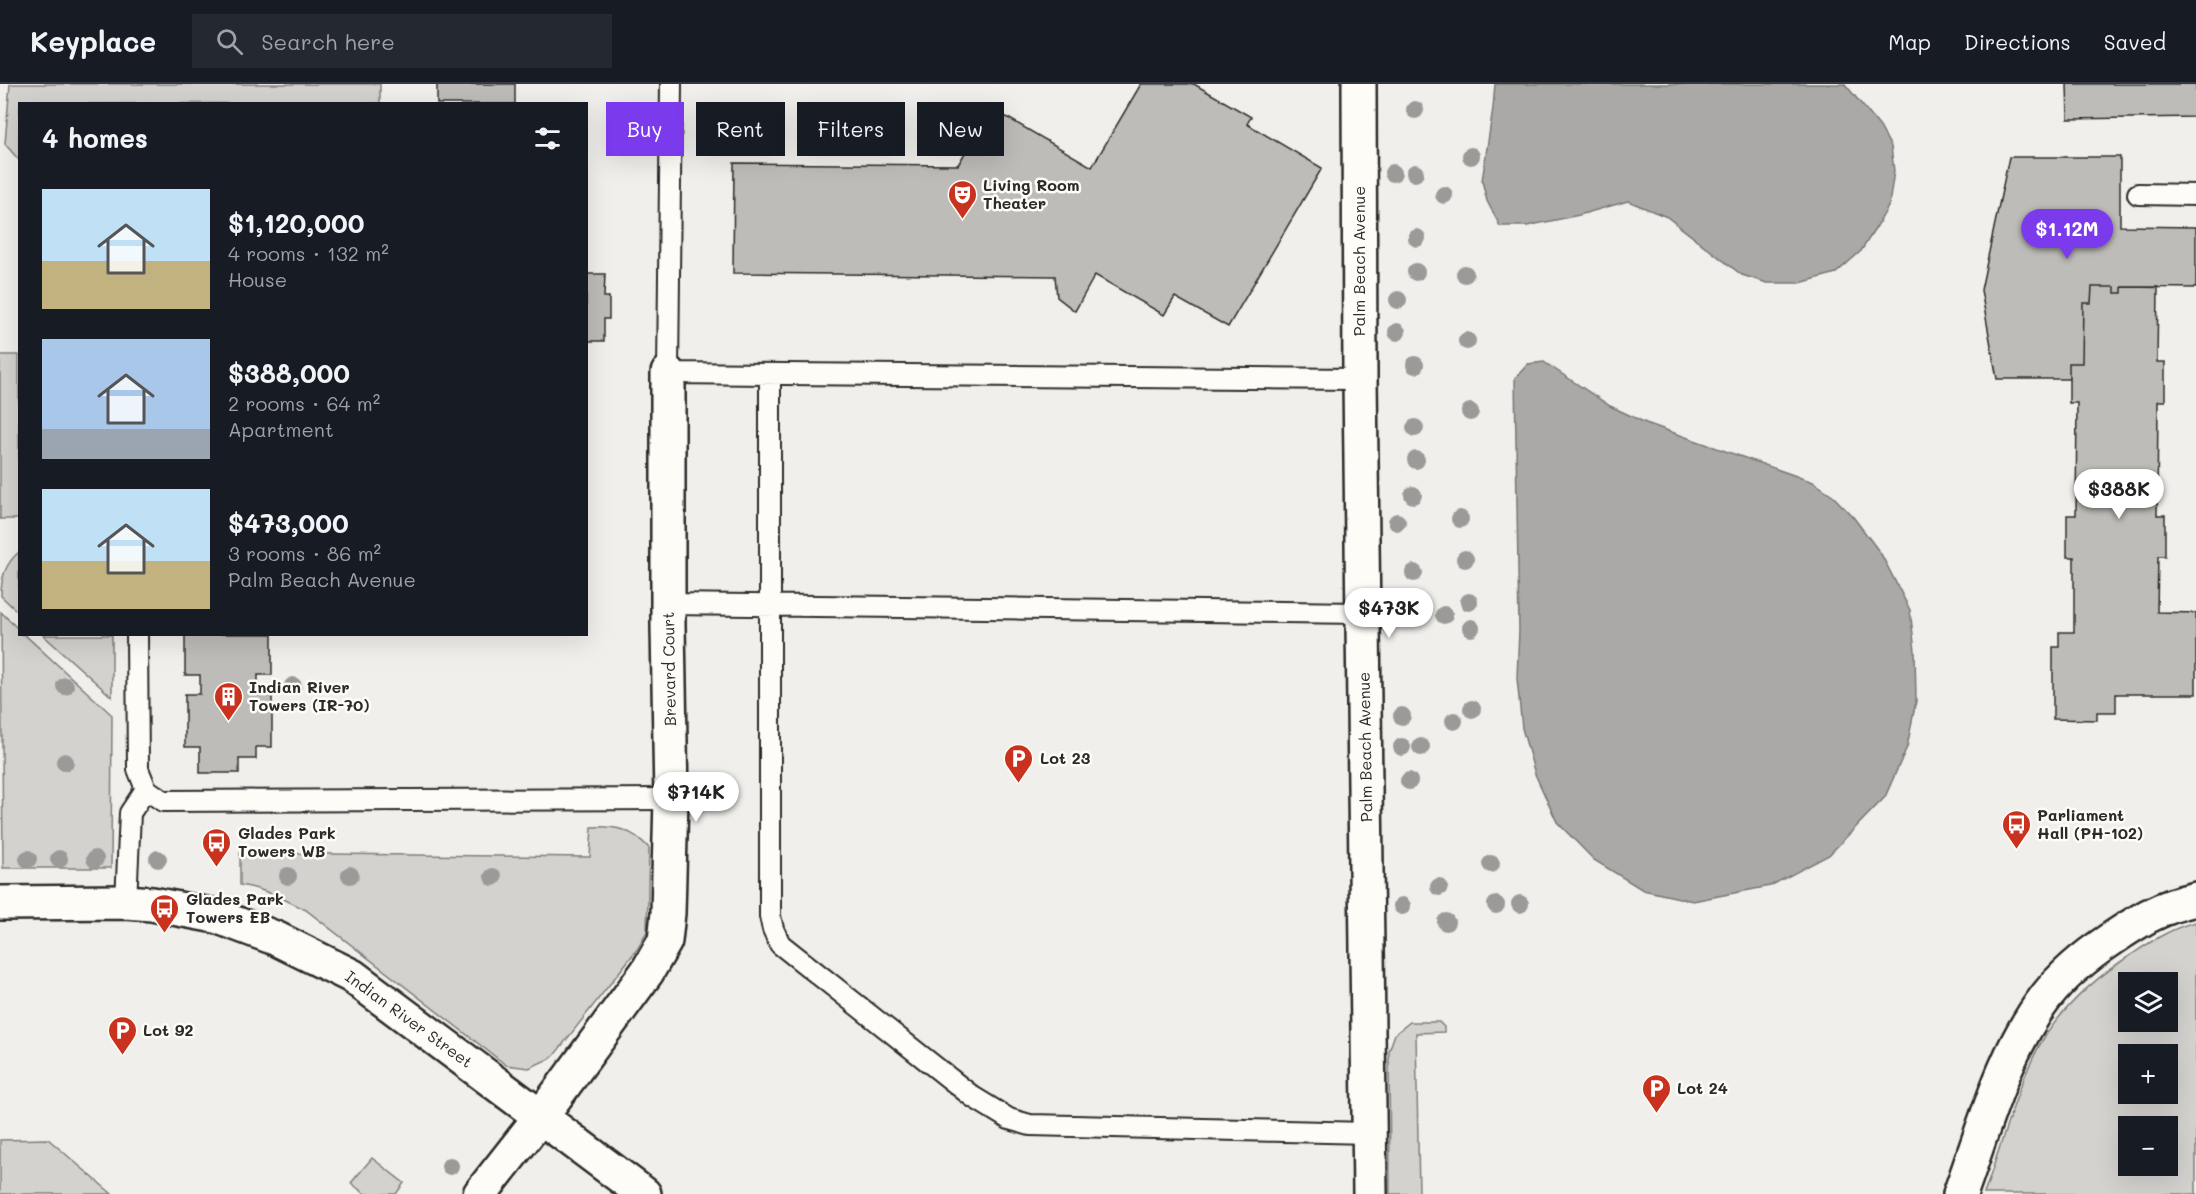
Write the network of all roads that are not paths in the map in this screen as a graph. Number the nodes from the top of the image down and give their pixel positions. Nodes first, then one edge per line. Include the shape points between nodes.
1 (671, 84) edge
2 (1359, 84) edge
3 (2138, 194) dead end
4 (2196, 195) edge
5 (668, 373) junction
6 (770, 374) junction
7 (1360, 379) junction
8 (668, 604) junction
9 (770, 604) junction
10 (1363, 613) junction
11 (137, 636) edge
12 (146, 789) junction
13 (671, 799) junction
14 (2196, 899) edge
15 (126, 902) junction
16 (0, 903) edge
17 (542, 1116) junction
18 (1370, 1133) junction
19 (480, 1194) edge
20 (644, 1194) edge
21 (1370, 1194) edge
22 (1960, 1194) edge

1 - 5 lane, Brevard Court
2 - 7 street, Palm Beach Avenue
3 - 4 lane
5 - 6 lane
5 - 8 street, Brevard Court
6 - 7 lane
6 - 9 lane
7 - 10 street, Palm Beach Avenue
8 - 9 lane
8 - 13 street, Brevard Court
9 - 10 lane
9 - 18 lane via 770,916 780,944 973,1097 1009,1119 1030,1125
10 - 18 street, Palm Beach Avenue
11 - 12 lane via 138,769
12 - 13 lane via 163,801
12 - 15 lane via 130,813
13 - 17 street, Brevard Court via 665,941 647,972
14 - 22 street via 2145,916 2091,953 2045,998 2009,1061
15 - 16 street, Indian River Street
15 - 17 street, Indian River Street via 187,910 243,924 352,976
17 - 19 street, Brevard Court
17 - 20 street, Indian River Street
18 - 21 street, Palm Beach Avenue

